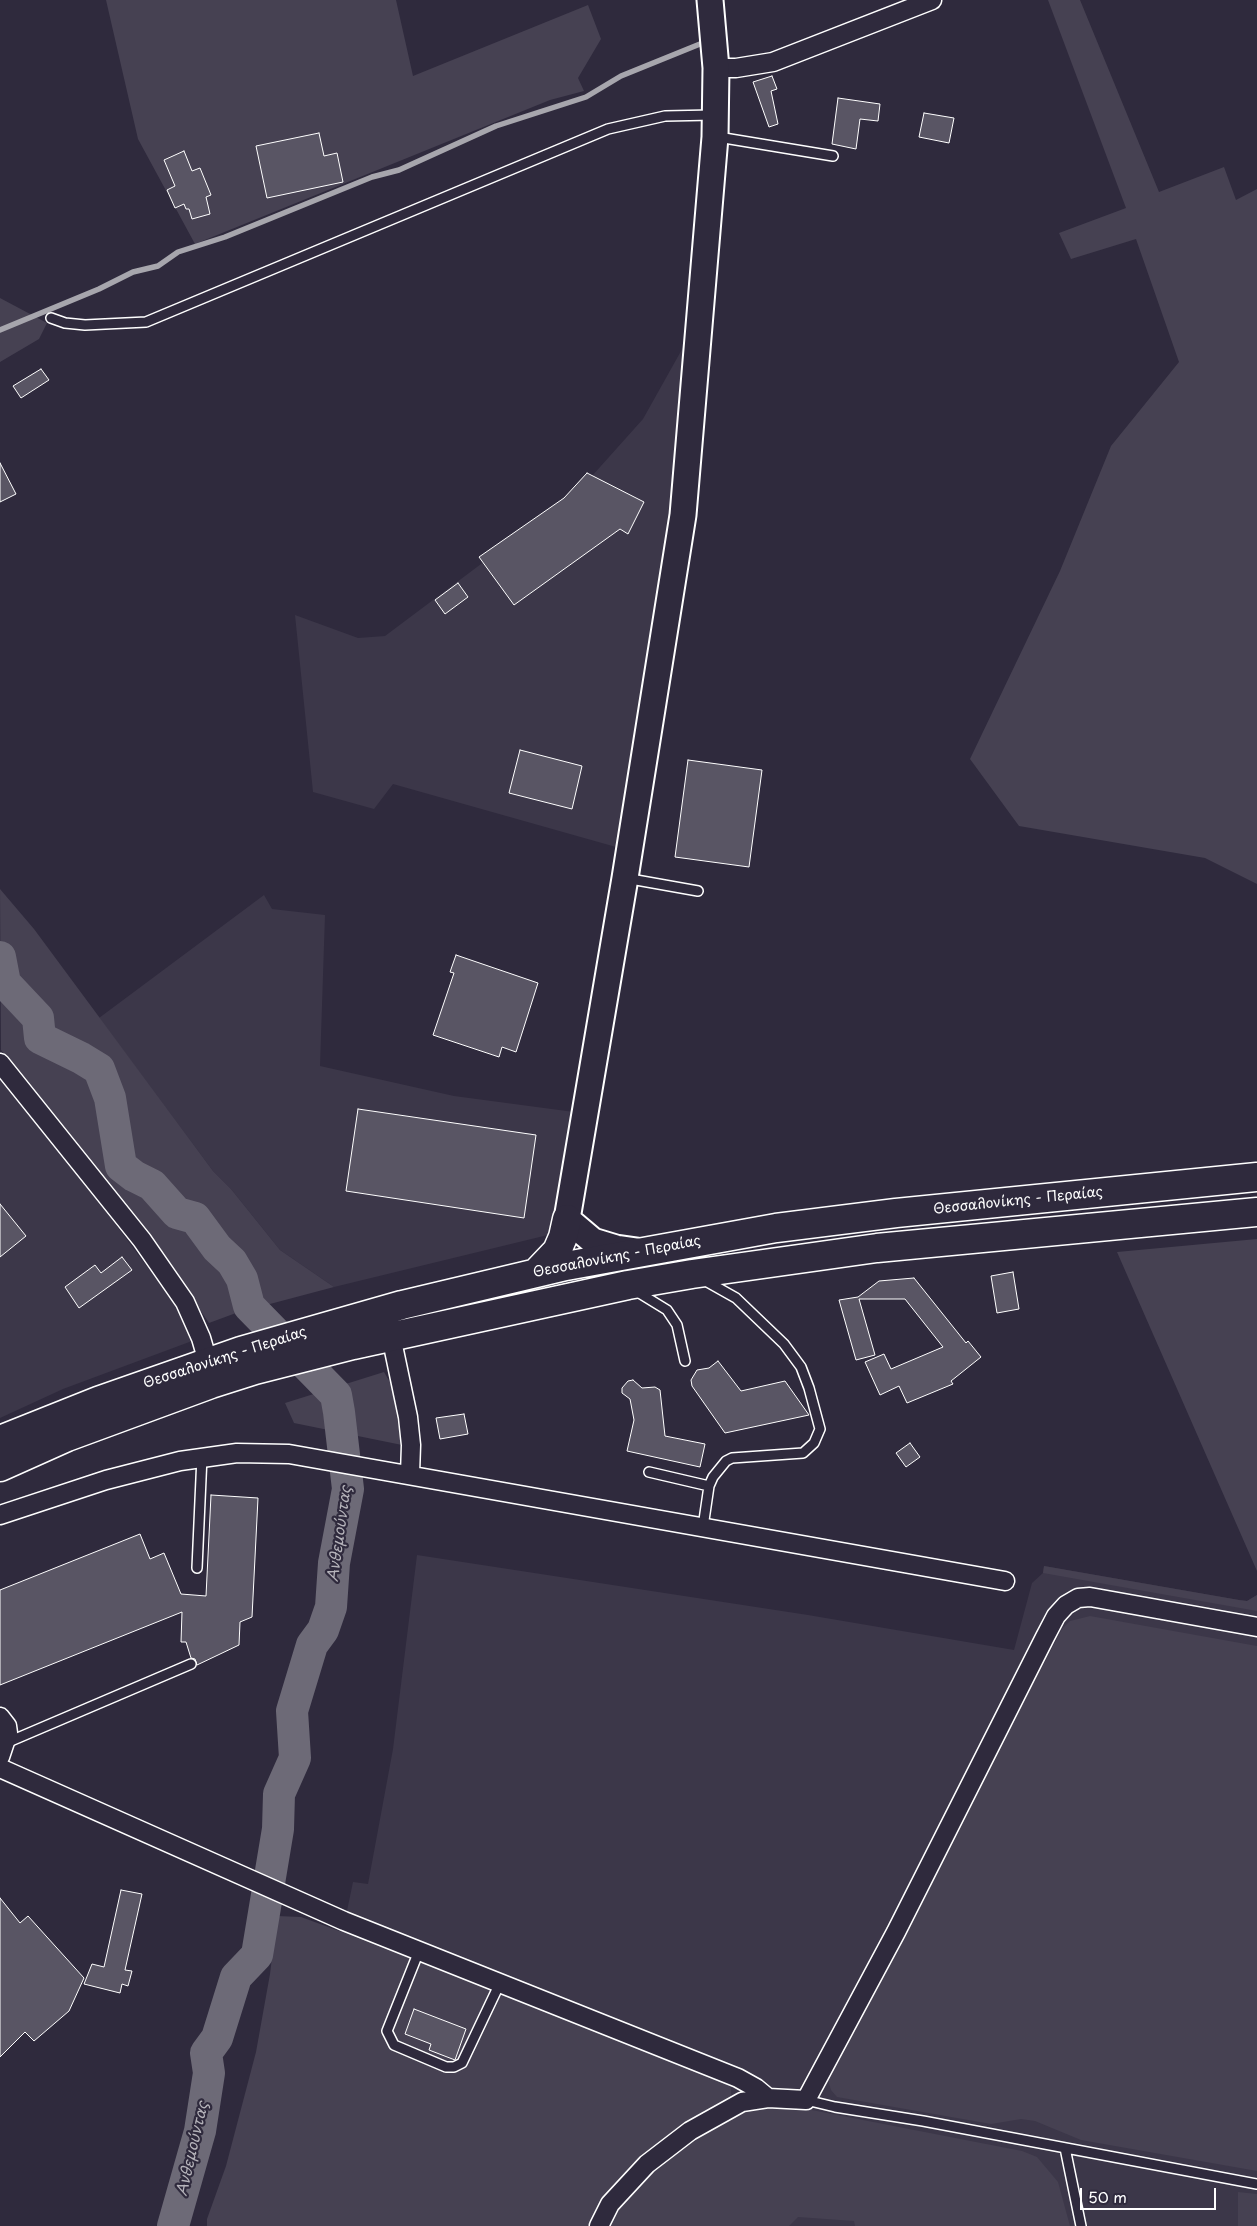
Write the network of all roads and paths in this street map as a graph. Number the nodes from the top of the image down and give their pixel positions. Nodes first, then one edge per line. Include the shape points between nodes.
1 (710, 0) edge
2 (932, 0) edge
3 (716, 68) junction
4 (715, 126) junction
5 (833, 156) dead end
6 (51, 318) dead end
7 (625, 878) junction
8 (698, 890) dead end
9 (0, 1063) edge
10 (1257, 1177) edge
11 (1257, 1212) edge
12 (567, 1219) junction
13 (640, 1251) junction
14 (537, 1272) junction
15 (692, 1274) junction
16 (628, 1286) junction
17 (349, 1332) junction
18 (391, 1336) junction
19 (686, 1360) dead end
20 (248, 1361) junction
21 (208, 1362) junction
22 (0, 1440) edge
23 (202, 1456) junction
24 (0, 1467) edge
25 (649, 1472) dead end
26 (410, 1474) junction
27 (709, 1486) junction
28 (0, 1515) edge
29 (703, 1527) junction
30 (197, 1568) dead end
31 (1005, 1581) dead end
32 (1257, 1627) edge
33 (191, 1664) dead end
34 (0, 1717) edge
35 (3, 1750) edge
36 (0, 1768) edge
37 (419, 1951) junction
38 (500, 1983) junction
39 (768, 2098) junction
40 (806, 2100) junction
41 (1065, 2148) junction
42 (1257, 2184) edge
43 (599, 2226) edge
44 (1081, 2226) edge

1 - 3 street
2 - 3 street via 773,62
3 - 4 street
4 - 5 lane
4 - 6 lane via 665,116 608,129 146,322 85,325
4 - 7 street via 683,515
7 - 8 lane
7 - 12 street
9 - 21 street via 142,1240 185,1302
10 - 13 main road, Θεσσαλονίκης - Περαίας via 896,1213 776,1228
11 - 15 main road, Θεσσαλονίκης - Περαίας via 877,1248
12 - 13 street via 593,1241
12 - 14 main road via 557,1251
13 - 14 main road, Θεσσαλονίκης - Περαίας
14 - 17 main road, Θεσσαλονίκης - Περαίας
15 - 16 main road, Θεσσαλονίκης - Περαίας
15 - 27 lane via 736,1298 784,1344 801,1367 820,1429 814,1443 802,1453 732,1458 712,1477
16 - 18 main road, Θεσσαλονίκης - Περαίας
16 - 19 lane via 667,1310 677,1325
17 - 18 main road, Θεσσαλονίκης - Περαίας
17 - 20 main road, Θεσσαλονίκης - Περαίας
18 - 26 street via 408,1417
20 - 21 main road, Θεσσαλονίκης - Περαίας
20 - 24 main road, Θεσσαλονίκης - Περαίας via 211,1384 67,1437
21 - 22 main road, Θεσσαλονίκης - Περαίας via 98,1400
23 - 26 street via 253,1452 289,1454
23 - 28 street via 135,1472
23 - 30 lane
25 - 27 lane
26 - 29 street
27 - 29 lane
29 - 31 street
32 - 40 street via 1090,1597 1078,1598 1066,1605 1056,1616 896,1932
33 - 35 lane
34 - 35 street via 7,1726
36 - 37 street via 216,1866
37 - 38 street
37 - 38 lane via 386,2031 394,2045 446,2068 462,2063
38 - 39 street via 725,2072
39 - 40 street
39 - 43 street via 742,2102 690,2130 647,2164 628,2184 610,2204
40 - 41 lane
41 - 42 lane
41 - 44 lane

